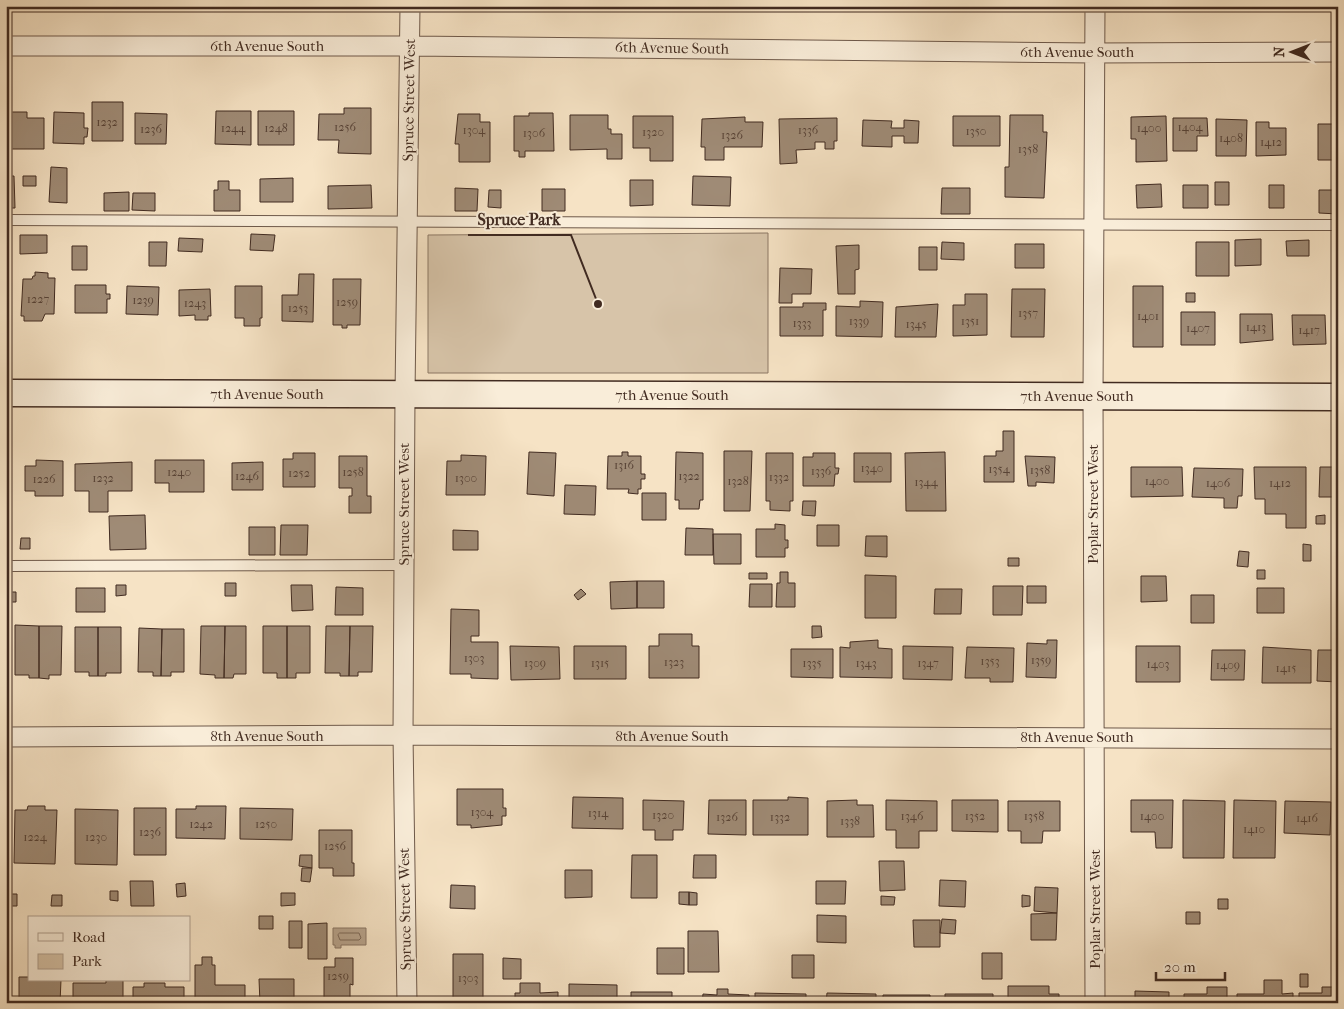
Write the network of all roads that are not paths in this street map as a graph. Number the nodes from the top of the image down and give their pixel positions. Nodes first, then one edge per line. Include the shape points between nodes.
1 (410, 6) edge
2 (1095, 6) edge
3 (6, 46) edge
4 (410, 46) junction
5 (1094, 52) junction
6 (1338, 52) edge
7 (6, 220) edge
8 (407, 220) junction
9 (1338, 225) edge
10 (1094, 226) junction
11 (6, 393) edge
12 (405, 395) junction
13 (1093, 396) junction
14 (1338, 398) edge
15 (404, 565) junction
16 (6, 566) edge
17 (403, 735) junction
18 (6, 737) edge
19 (1094, 737) junction
20 (1338, 739) edge
21 (407, 1003) edge
22 (1095, 1003) edge

1 - 4 street, Spruce Street West
2 - 5 street, Poplar Street West
3 - 4 street, 6th Avenue South
4 - 5 street, 6th Avenue South
4 - 8 street, Spruce Street West
5 - 6 street, 6th Avenue South
5 - 10 street, Poplar Street West
7 - 8 lane
8 - 10 lane
8 - 12 street, Spruce Street West
9 - 10 lane
10 - 13 street, Poplar Street West
11 - 12 street, 7th Avenue South
12 - 13 street, 7th Avenue South
12 - 15 street, Spruce Street West
13 - 14 street, 7th Avenue South
13 - 19 street, Poplar Street West
15 - 16 lane
15 - 17 street, Spruce Street West
17 - 18 street, 8th Avenue South
17 - 19 street, 8th Avenue South
17 - 21 street, Spruce Street West
19 - 20 street, 8th Avenue South
19 - 22 street, Poplar Street West

